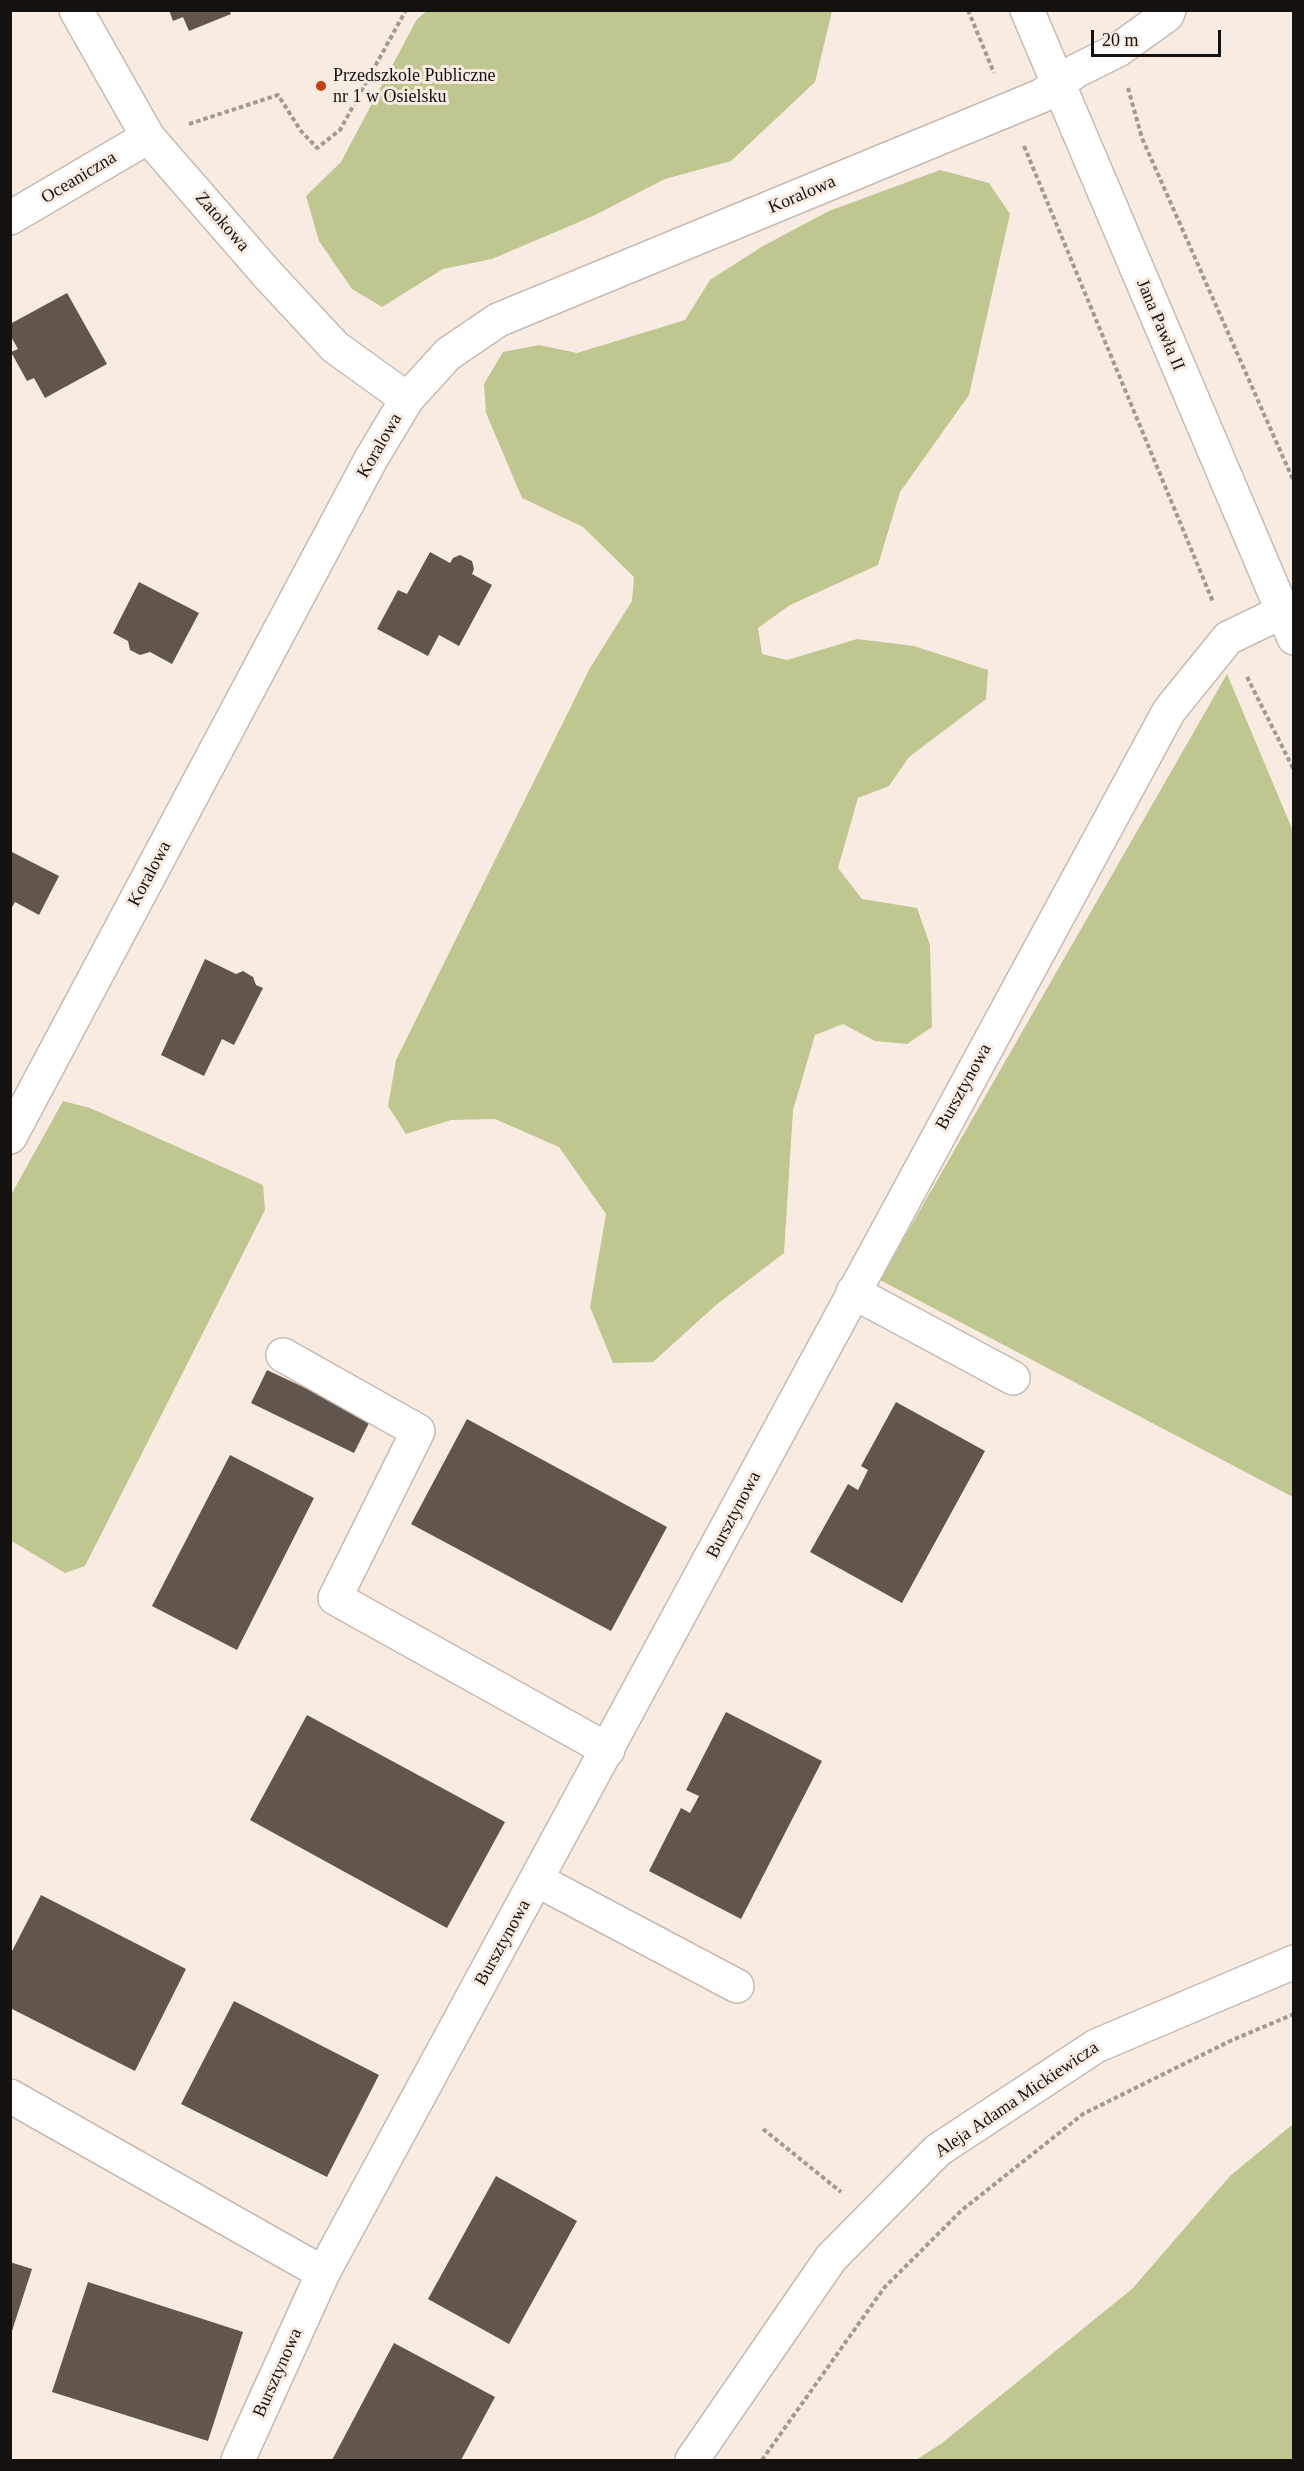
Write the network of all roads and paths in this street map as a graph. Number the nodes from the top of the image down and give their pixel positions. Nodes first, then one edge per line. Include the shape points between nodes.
1 (76, 10) edge
2 (406, 10) edge
3 (968, 10) edge
4 (1027, 10) edge
5 (1169, 10) edge
6 (1118, 50) junction
7 (1058, 83) junction
8 (1009, 108) junction
9 (148, 137) junction
10 (10, 218) edge
11 (407, 399) junction
12 (1293, 482) edge
13 (1288, 625) edge
14 (1228, 638) junction
15 (1293, 770) edge
16 (10, 1137) edge
17 (852, 1292) junction
18 (283, 1355) dead end
19 (1013, 1378) dead end
20 (608, 1750) junction
21 (537, 1881) junction
22 (1293, 1962) edge
23 (737, 1986) dead end
24 (1293, 2014) edge
25 (10, 2096) edge
26 (763, 2129) dead end
27 (872, 2216) junction
28 (322, 2273) junction
29 (238, 2460) edge
30 (692, 2460) edge
31 (762, 2460) edge

1 - 9 street, Zatokowa
2 - 9 path via 340,130 317,148 278,94
3 - 8 path
4 - 7 street, Jana Pawła II
5 - 6 street, Koralowa
6 - 7 street, Koralowa
6 - 12 path via 1142,138
7 - 8 street, Koralowa via 1041,96
7 - 13 street, Jana Pawła II
8 - 11 street, Koralowa via 498,320 448,354
8 - 14 path
9 - 10 street, Oceaniczna
9 - 11 street, Zatokowa via 335,347
11 - 16 street, Koralowa
13 - 14 street, Bursztynowa
14 - 15 path
14 - 17 street, Bursztynowa via 1168,711
17 - 19 street
17 - 20 street, Bursztynowa
18 - 20 street via 418,1431 335,1598
20 - 21 street, Bursztynowa
21 - 23 street
21 - 28 street, Bursztynowa
22 - 27 street, Aleja Adama Mickiewicza via 1096,2046 938,2150
24 - 31 path via 1083,2114 962,2210 884,2288
25 - 28 street
26 - 27 path
27 - 30 street, Aleja Adama Mickiewicza via 831,2258
28 - 29 street, Bursztynowa

